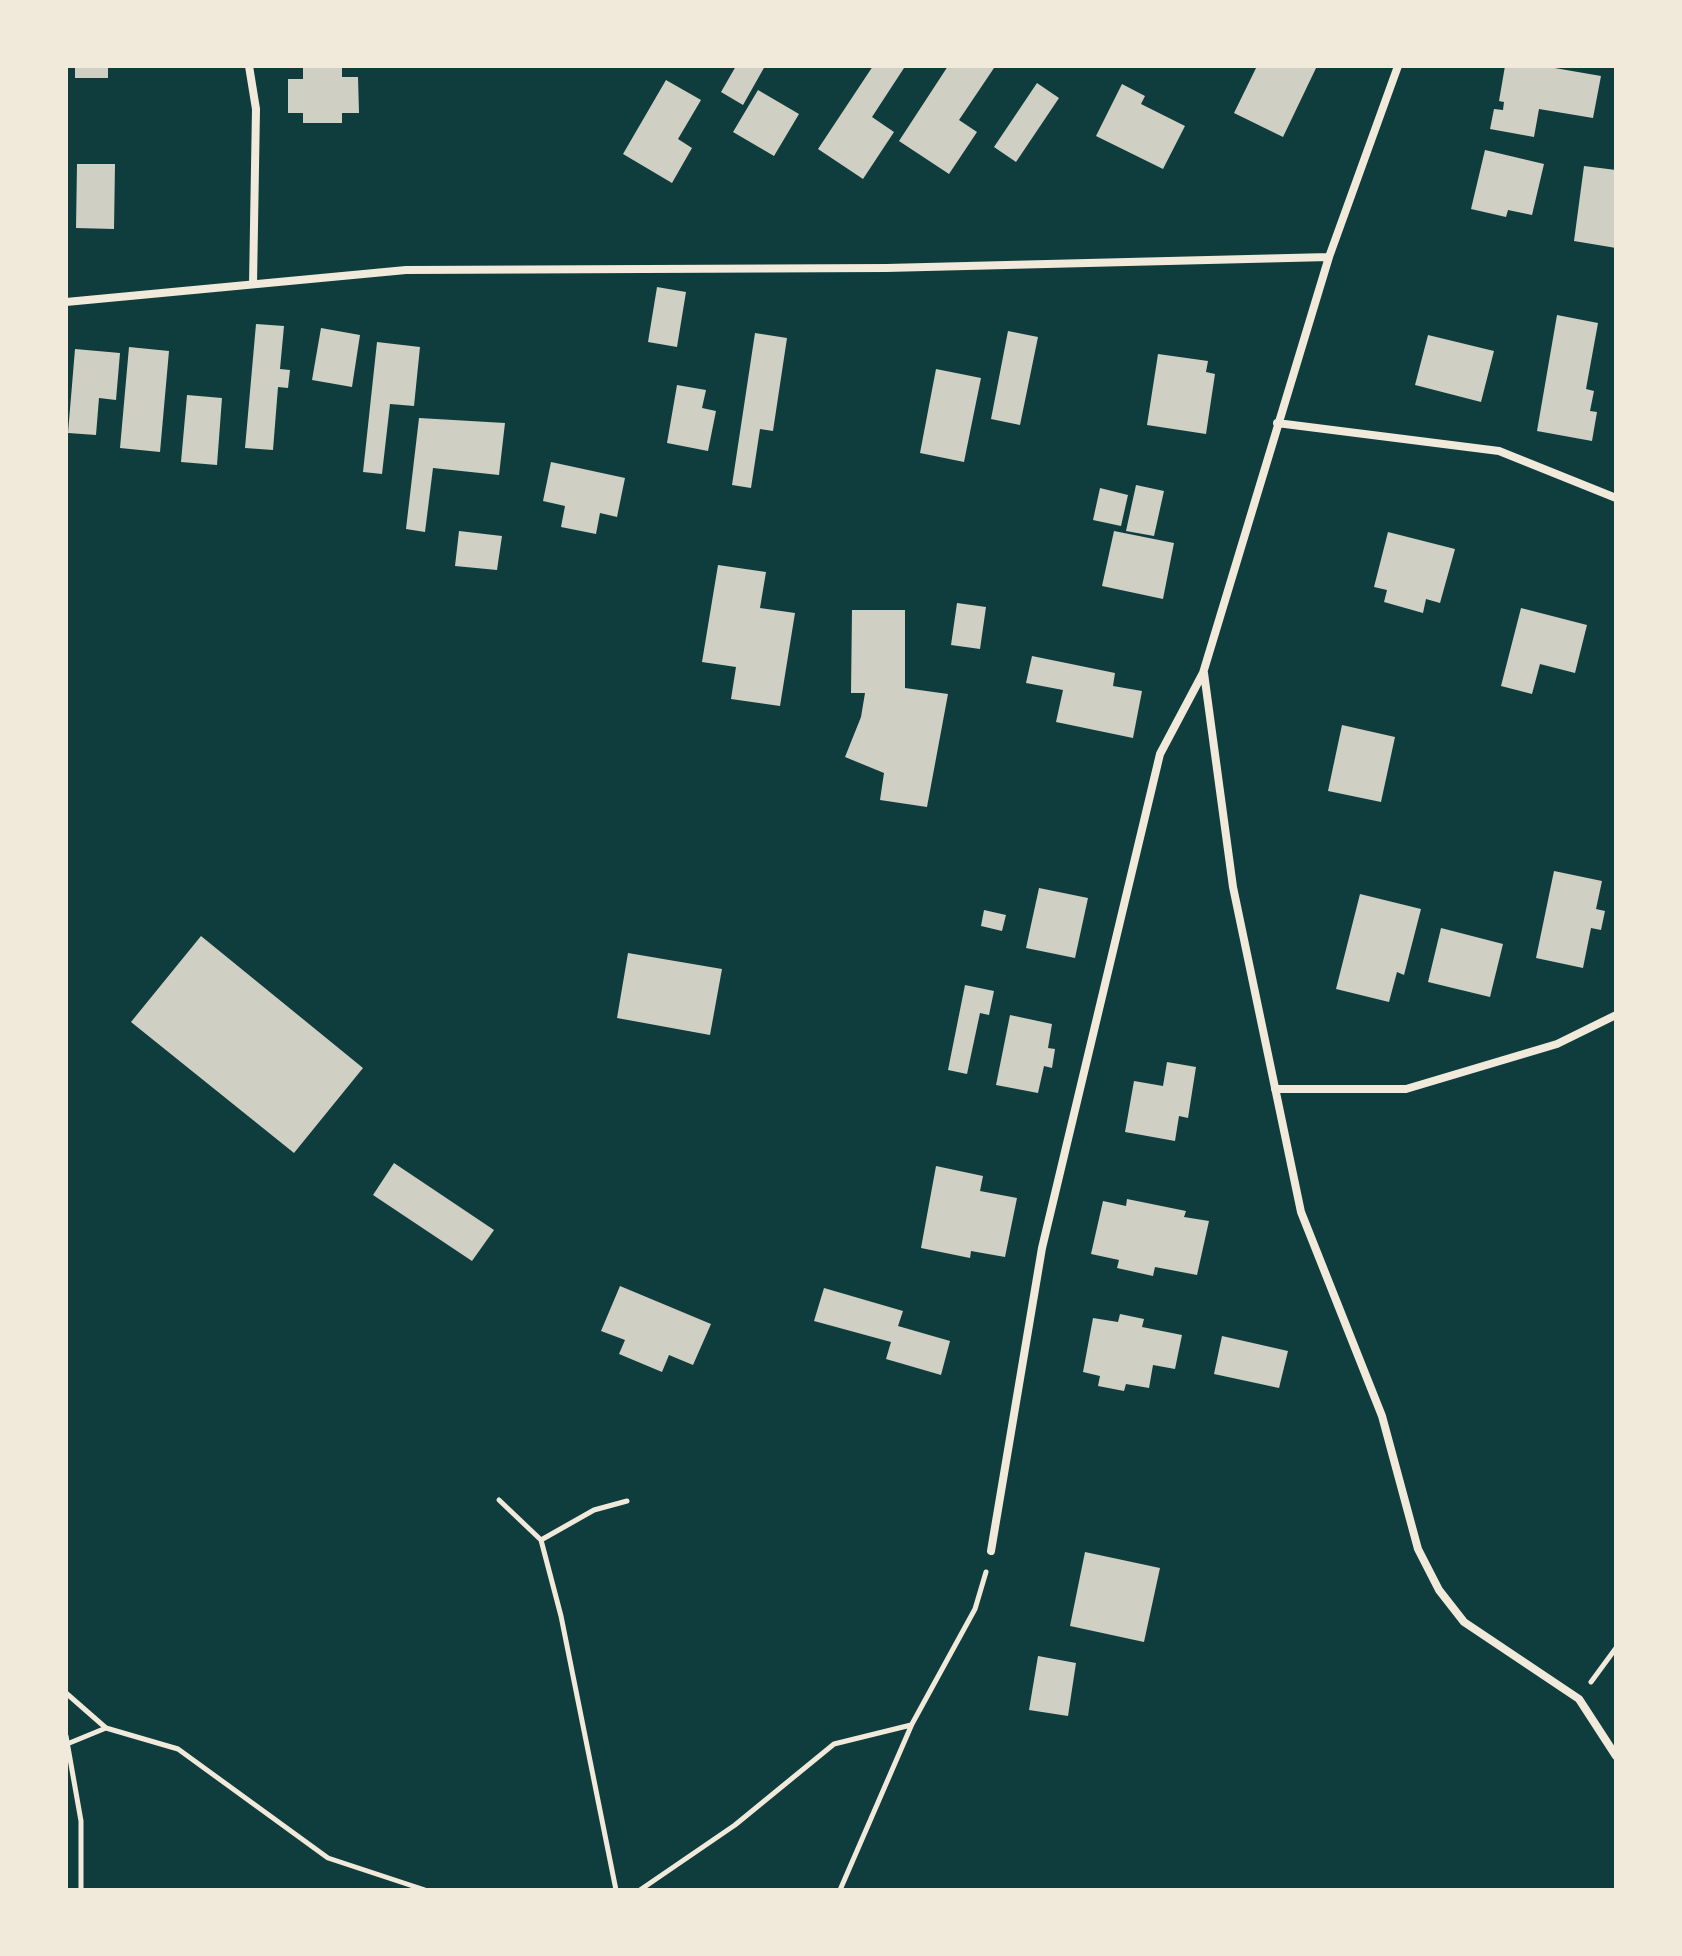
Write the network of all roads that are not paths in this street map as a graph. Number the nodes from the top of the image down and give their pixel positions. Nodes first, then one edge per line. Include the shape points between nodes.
1 (249, 66) edge
2 (1398, 66) edge
3 (1329, 257) junction
4 (253, 284) junction
5 (66, 302) edge
6 (1277, 423) junction
7 (1616, 498) edge
8 (1203, 673) junction
9 (1616, 1015) edge
10 (1275, 1089) junction
11 (991, 1551) road end
12 (1616, 1756) edge

1 - 4 street via 256,109
2 - 3 street
3 - 4 street via 886,268 406,270
3 - 6 street
4 - 5 street
6 - 7 street via 1499,451
6 - 8 street
8 - 10 street via 1233,887
8 - 11 street via 1160,754 1042,1248
9 - 10 street via 1557,1044 1406,1089
10 - 12 street via 1301,1212 1382,1416 1418,1549 1439,1590 1464,1622 1579,1699

